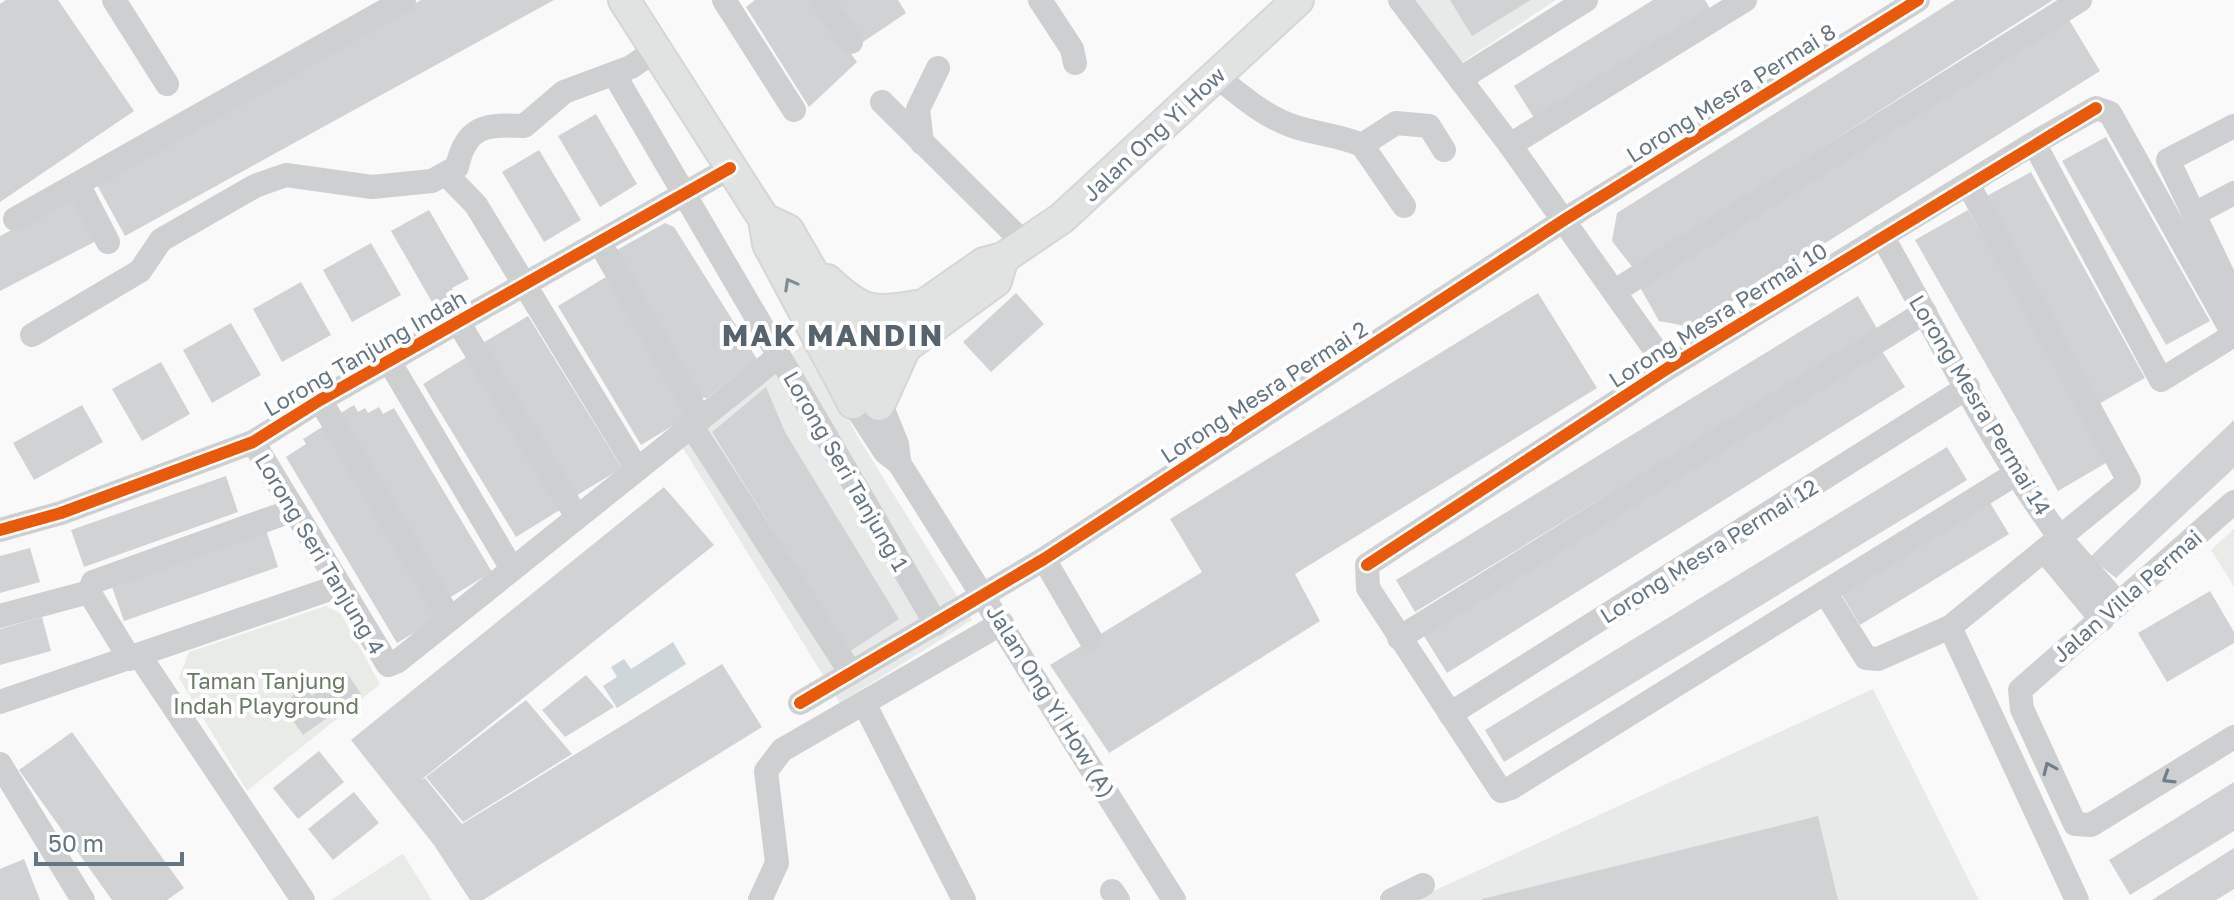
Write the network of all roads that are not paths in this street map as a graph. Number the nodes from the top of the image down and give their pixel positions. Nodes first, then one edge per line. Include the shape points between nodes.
1 (114, 0) edge
2 (404, 0) edge
3 (624, 0) edge
4 (822, 0) edge
5 (1040, 0) edge
6 (1298, 0) edge
7 (1400, 0) edge
8 (1586, 0) edge
9 (1745, 0) edge
10 (1918, 0) edge
11 (2067, 3) edge
12 (733, 4) edge
13 (851, 42) dead end
14 (656, 50) junction
15 (1075, 63) dead end
16 (938, 68) dead end
17 (614, 74) junction
18 (1216, 76) junction
19 (1460, 79) junction
20 (167, 84) dead end
21 (882, 102) dead end
22 (794, 110) dead end
23 (2234, 126) edge
24 (922, 143) junction
25 (2034, 143) junction
26 (1362, 145) junction
27 (1510, 145) junction
28 (1444, 150) dead end
29 (730, 168) junction
30 (446, 174) junction
31 (78, 184) junction
32 (1968, 184) junction
33 (686, 193) junction
34 (2234, 193) edge
35 (1404, 206) dead end
36 (2194, 214) junction
37 (15, 219) dead end
38 (764, 219) junction
39 (1564, 220) junction
40 (1882, 236) junction
41 (108, 242) dead end
42 (600, 243) junction
43 (1014, 251) junction
44 (806, 260) junction
45 (525, 284) junction
46 (1615, 291) junction
47 (2234, 298) edge
48 (927, 304) junction
49 (1925, 312) junction
50 (458, 322) junction
51 (811, 324) junction
52 (32, 335) dead end
53 (904, 351) junction
54 (779, 356) junction
55 (389, 361) junction
56 (861, 364) junction
57 (1668, 368) junction
58 (1968, 387) junction
59 (320, 400) junction
60 (866, 404) junction
61 (696, 422) junction
62 (253, 442) junction
63 (637, 469) junction
64 (2017, 473) junction
65 (2234, 502) edge
66 (294, 510) junction
67 (577, 517) junction
68 (0, 530) edge
69 (2052, 544) junction
70 (1044, 559) junction
71 (512, 569) junction
72 (339, 586) junction
73 (89, 592) junction
74 (1825, 592) junction
75 (985, 595) junction
76 (2110, 612) junction
77 (0, 616) edge
78 (450, 619) junction
79 (1002, 623) junction
80 (936, 624) junction
81 (1950, 627) junction
82 (1090, 638) dead end
83 (1399, 638) junction
84 (135, 657) junction
85 (851, 673) junction
86 (0, 702) edge
87 (800, 703) dead end
88 (864, 703) junction
89 (1450, 714) junction
90 (2234, 737) edge
91 (0, 764) edge
92 (1423, 885) dead end
93 (83, 900) edge
94 (303, 900) edge
95 (760, 900) edge
96 (964, 900) edge
97 (1174, 900) edge
98 (1392, 900) edge
99 (2077, 900) edge

1 - 20 street
2 - 31 street
3 - 14 main road
4 - 13 street
5 - 15 street via 1072,49
6 - 18 main road, Jalan Ong Yi How
7 - 19 street
8 - 19 street
9 - 27 street
10 - 39 street, Lorong Mesra Permai 8
11 - 46 street
12 - 22 street
14 - 17 street
14 - 29 main road
16 - 24 street via 918,109
17 - 30 street via 564,92 524,126 488,124 475,132 457,167
17 - 33 street, Lorong Seri Tanjung 1
18 - 26 street via 1292,126
18 - 43 main road, Jalan Ong Yi How via 1062,218
19 - 27 street
21 - 24 street
23 - 36 street via 2168,160
24 - 43 street
25 - 25 street, Lorong Mesra Permai 10 via 2096,108 2110,113 2231,330 2229,338 2161,380
25 - 32 street, Lorong Mesra Permai 10
26 - 28 street via 1396,123 1413,124 1429,126
26 - 35 street
27 - 39 street
29 - 33 street, Lorong Tanjung Indah
29 - 38 main road
30 - 45 street via 476,205
30 - 52 street via 432,181 372,187 286,175 255,186 161,240 140,271
31 - 37 street
31 - 41 street
32 - 40 street, Lorong Mesra Permai 10
32 - 69 street via 2129,481
33 - 42 street, Lorong Tanjung Indah
33 - 54 street, Lorong Seri Tanjung 1
34 - 36 street
36 - 47 street
38 - 44 main road via 788,230
51 -> 38 main road via 768,244
39 - 46 street
39 - 70 street, Lorong Mesra Permai 2
40 - 49 street, Lorong Mesra Permai 14
40 - 57 street, Lorong Mesra Permai 10
42 - 45 street, Lorong Tanjung Indah
42 - 61 street
43 - 48 main road, Jalan Ong Yi How via 984,263
43 - 53 main road, Jalan Ong Yi How via 996,281
44 - 48 main road via 851,303 866,310
44 - 56 main road
45 - 50 street, Lorong Tanjung Indah
45 - 63 street
46 - 57 street
48 - 56 main road, Jalan Ong Yi How
49 - 58 street, Lorong Mesra Permai 14
49 - 83 street
50 - 55 street, Lorong Tanjung Indah
50 - 67 street
51 - 56 main road
51 - 60 main road
53 - 56 main road, Jalan Ong Yi How
53 - 60 main road
54 - 61 street
54 - 80 street, Lorong Seri Tanjung 1
55 - 59 street, Lorong Tanjung Indah
55 - 71 street
56 - 60 main road
57 - 83 street, Lorong Mesra Permai 10 via 1367,565 1368,588
58 - 64 street, Lorong Mesra Permai 14
58 - 89 street, Lorong Mesra Permai 12
59 - 62 street, Lorong Tanjung Indah
59 - 78 street
60 - 75 street, Jalan Ong Yi How (A) via 885,452 899,463
61 - 63 street
61 - 85 street
62 - 66 street, Lorong Seri Tanjung 4
62 - 68 street, Lorong Tanjung Indah
63 - 67 street
64 - 69 street, Lorong Mesra Permai 14
64 - 74 street
65 - 76 street, Jalan Villa Permai
66 - 72 street, Lorong Seri Tanjung 4
66 - 73 street via 93,582
67 - 71 street
69 - 76 street
69 - 81 street, Lorong Mesra Permai 14
70 - 75 street, Lorong Mesra Permai 2
70 - 82 street
71 - 78 street
72 - 78 street, Lorong Seri Tanjung 4 via 388,665
72 - 84 street
73 - 77 street
73 - 84 street
74 - 81 street, Lorong Mesra Permai 14 via 1866,658 1878,659
74 - 89 street via 1511,788 1501,791 1495,785
75 - 79 street, Jalan Ong Yi How (A)
75 - 80 street, Lorong Mesra Permai 2
90 -> 76 street, Jalan Villa Permai via 2091,825 2075,824 2022,709 2020,690
79 - 88 street
79 - 97 street, Jalan Ong Yi How (A)
80 - 85 street, Lorong Mesra Permai 2
81 - 99 street
83 - 89 street
84 - 86 street
84 - 94 street
85 - 87 street, Lorong Mesra Permai 2
88 - 95 street via 782,750 766,771 777,863
88 - 96 street
91 - 93 street
92 - 98 street

